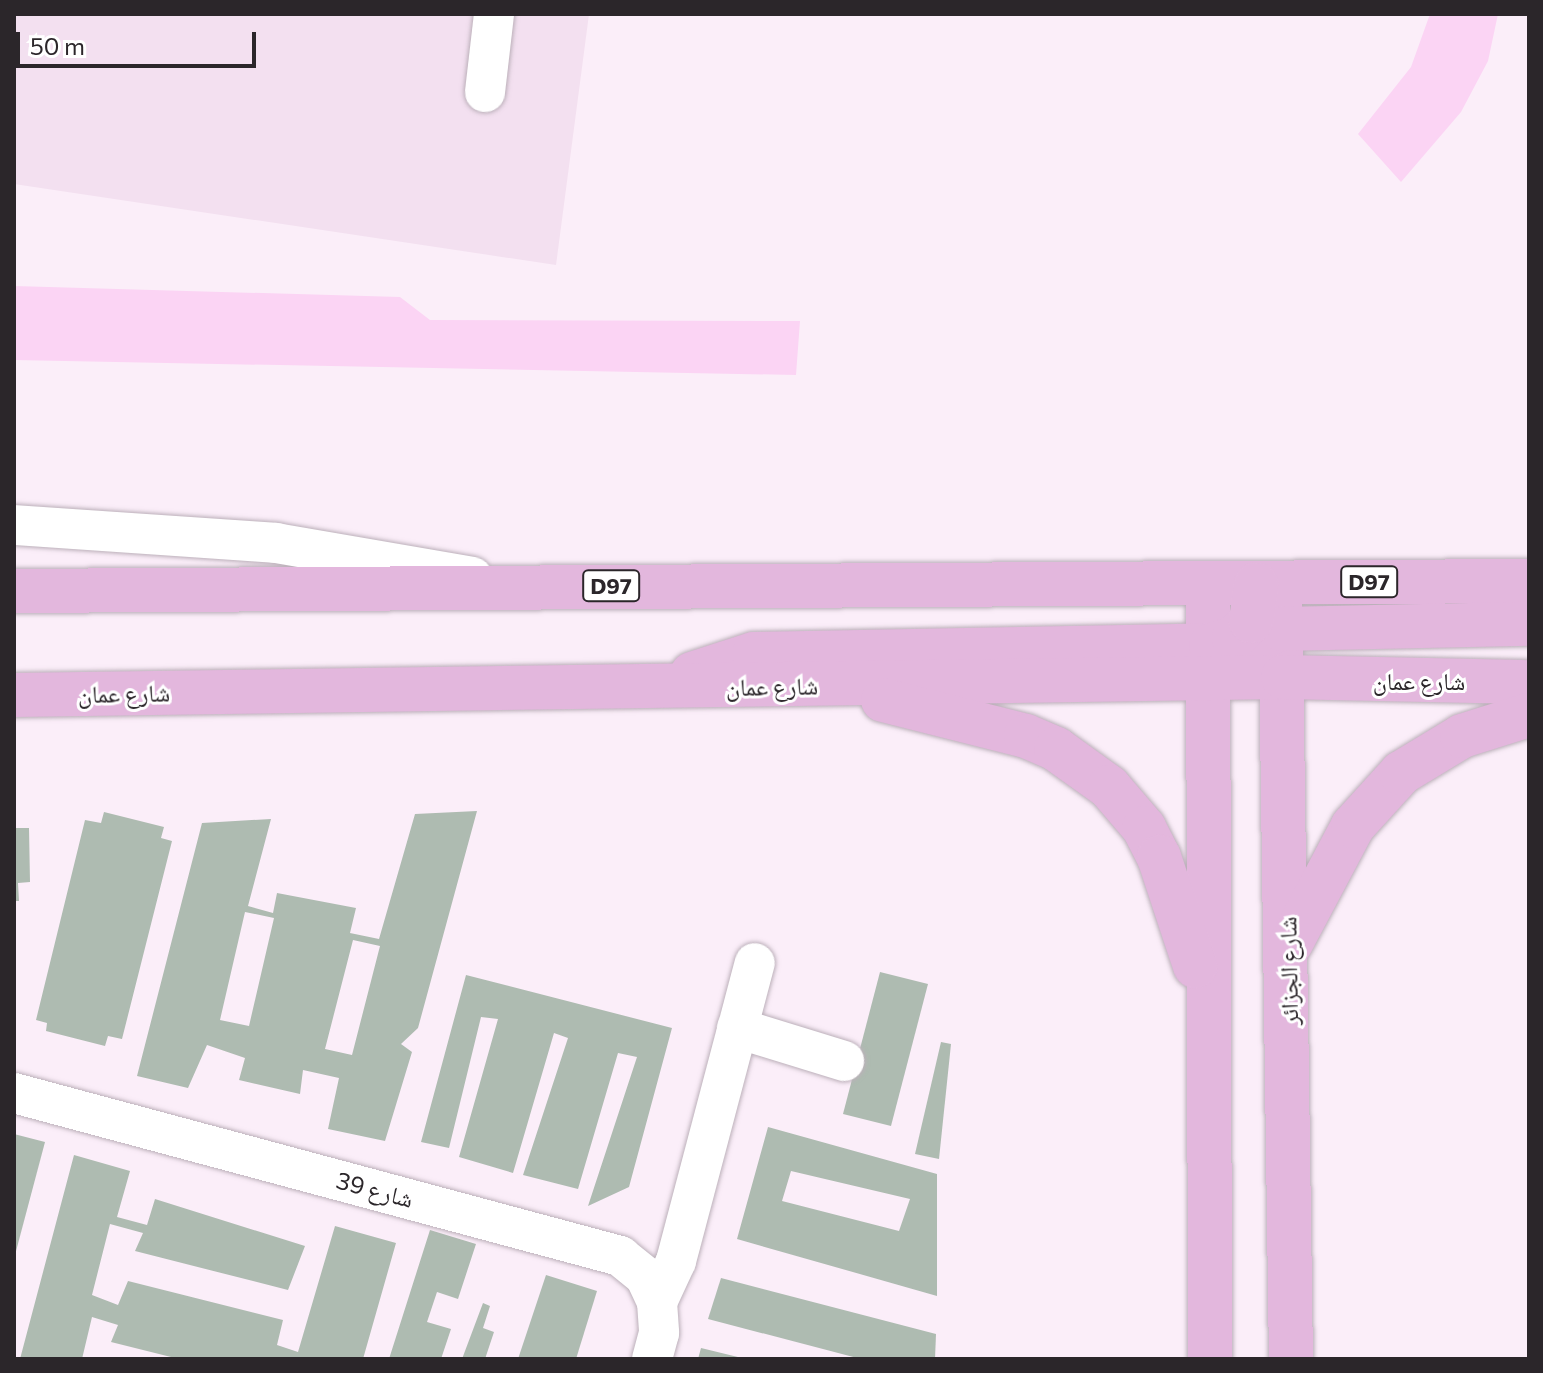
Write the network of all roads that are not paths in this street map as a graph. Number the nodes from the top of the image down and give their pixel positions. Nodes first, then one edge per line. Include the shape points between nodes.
1 (494, 14) edge
2 (485, 92) dead end
3 (14, 525) edge
4 (1529, 581) edge
5 (1268, 583) junction
6 (1208, 585) junction
7 (511, 586) junction
8 (14, 591) edge
9 (1529, 624) edge
10 (1281, 629) junction
11 (1211, 662) junction
12 (1283, 677) junction
13 (1529, 682) edge
14 (826, 685) junction
15 (664, 687) junction
16 (14, 695) edge
17 (1529, 715) edge
18 (1288, 949) junction
19 (755, 963) dead end
20 (1207, 1009) junction
21 (737, 1028) junction
22 (844, 1061) dead end
23 (14, 1093) edge
24 (684, 1222) junction
25 (620, 1256) junction
26 (657, 1302) junction
27 (652, 1359) edge
28 (1210, 1359) edge
29 (1291, 1359) edge

1 - 2 street
3 - 7 street via 276,543
4 - 5 main road, D97
5 - 6 main road, D97
5 - 10 main road, شارع الجزائر
5 - 11 main road via 1251,621
6 - 7 main road, D97
6 - 11 main road
7 - 8 main road, D97
9 - 10 main road
10 - 11 main road
10 - 12 main road, شارع الجزائر
11 - 12 main road, شارع عمان
11 - 14 main road, شارع عمان
11 - 15 main road via 754,654 720,661
11 - 20 main road
12 - 13 main road, شارع عمان
12 - 18 main road, شارع الجزائر
14 - 15 main road, شارع عمان
14 - 20 main road via 1026,736 1056,749 1109,787 1144,828 1159,857
15 - 16 main road, شارع عمان
17 - 18 main road via 1462,736 1401,773 1353,826
18 - 29 main road, شارع الجزائر
19 - 21 street
20 - 28 main road
21 - 22 street
21 - 24 street
23 - 25 street, شارع 39
24 - 25 street
24 - 26 street via 676,1261
25 - 26 street, شارع 39 via 645,1276
26 - 27 street via 659,1333

